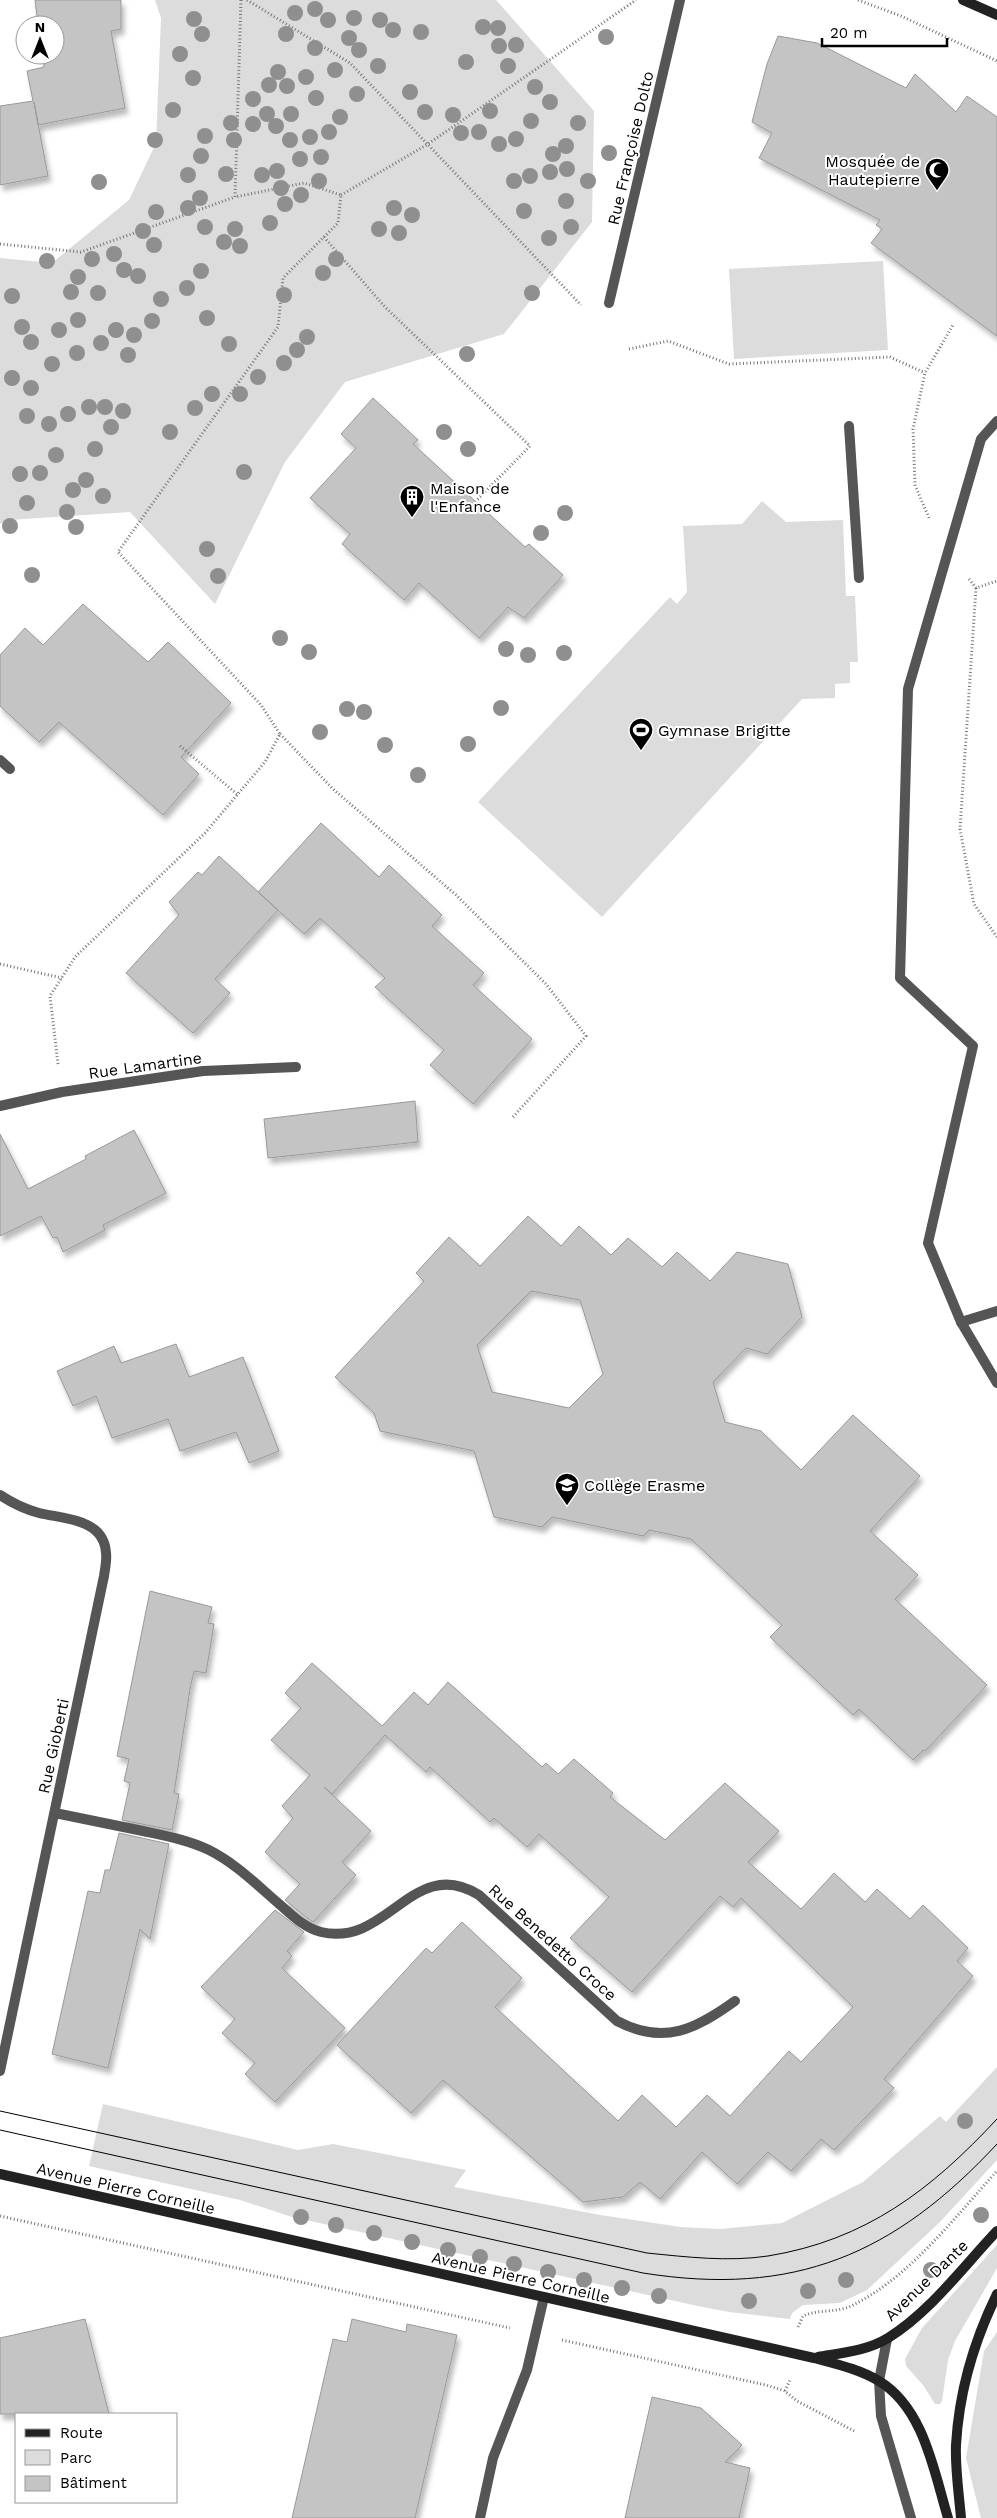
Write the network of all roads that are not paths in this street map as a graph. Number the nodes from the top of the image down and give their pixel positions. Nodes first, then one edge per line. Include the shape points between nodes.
1 (680, 0) edge
2 (963, 0) edge
3 (997, 15) edge
4 (609, 303) dead end
5 (997, 421) edge
6 (849, 426) dead end
7 (859, 578) dead end
8 (0, 760) edge
9 (10, 769) dead end
10 (296, 1067) dead end
11 (0, 1106) edge
12 (997, 1311) edge
13 (961, 1322) junction
14 (997, 1383) edge
15 (0, 1495) edge
16 (55, 1813) junction
17 (735, 2001) dead end
18 (0, 2071) edge
19 (0, 2174) edge
20 (997, 2231) edge
21 (997, 2294) edge
22 (544, 2297) junction
23 (887, 2339) junction
24 (814, 2358) junction
25 (879, 2381) junction
26 (480, 2518) edge
27 (911, 2518) edge
28 (948, 2518) edge
29 (961, 2518) edge

1 - 4 street, Rue Françoise Dolto
2 - 3 street
5 - 13 street via 981,439 908,689 900,978 973,1046 928,1243
6 - 7 street
8 - 9 street
10 - 11 street, Rue Lamartine via 203,1072 62,1092
12 - 13 street
13 - 14 street
15 - 16 street, Rue Gioberti via 13,1504 39,1513 88,1524 101,1538 106,1552 104,1576
16 - 17 street, Rue Benedetto Croce via 183,1840 208,1850 232,1864 300,1922 321,1932 359,1930 431,1885 465,1886 479,1895 617,2022 633,2030 677,2033 706,2022
16 - 18 street, Rue Gioberti
19 - 22 street, Avenue Pierre Corneille
20 - 23 street, Avenue Dante via 929,2303
21 - 29 street via 965,2380 956,2445
22 - 24 street, Avenue Pierre Corneille
22 - 26 street via 527,2370 493,2458
23 - 24 street, Avenue Dante via 861,2350
23 - 25 street
24 - 25 street, Avenue Pierre Corneille
25 - 27 street via 881,2416
25 - 28 street, Avenue Pierre Corneille via 897,2395 920,2429

